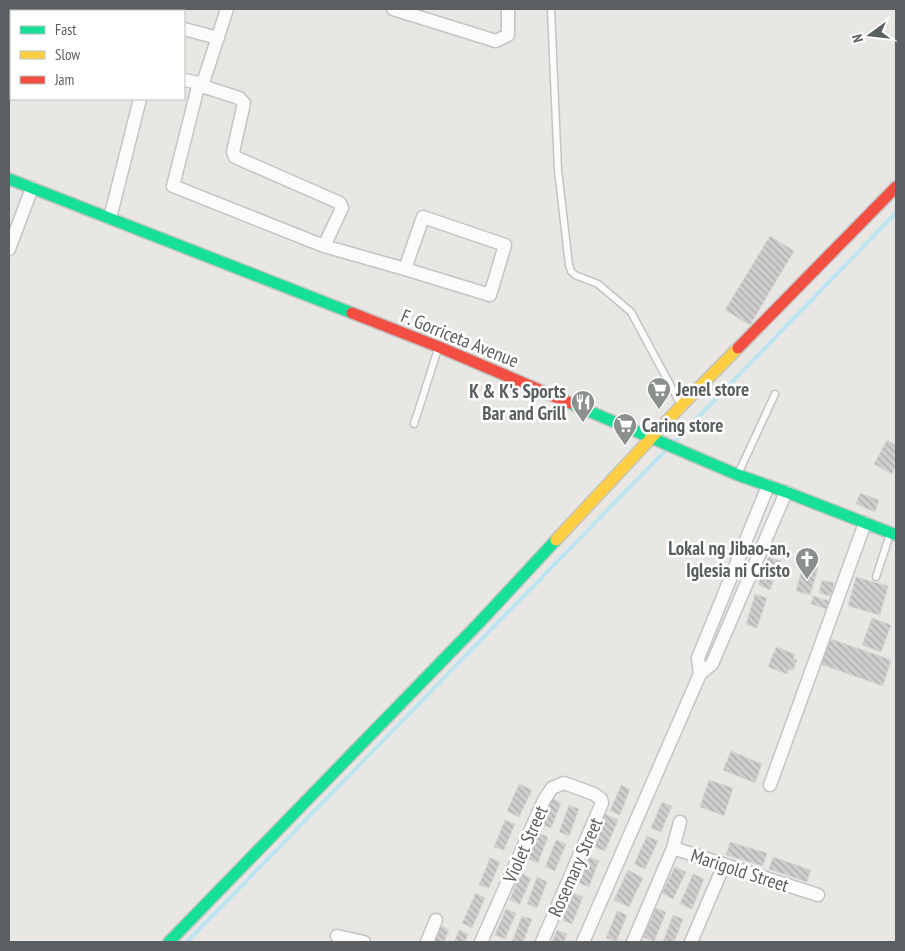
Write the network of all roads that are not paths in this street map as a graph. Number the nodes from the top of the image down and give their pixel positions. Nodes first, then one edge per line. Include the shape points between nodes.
1 (228, 9) edge
2 (393, 9) edge
3 (508, 9) edge
4 (551, 9) edge
5 (185, 29) edge
6 (218, 38) junction
7 (185, 80) edge
8 (201, 84) junction
9 (140, 100) edge
10 (9, 179) edge
11 (896, 187) edge
12 (32, 188) junction
13 (110, 218) junction
14 (324, 246) junction
15 (9, 249) edge
16 (405, 269) junction
17 (439, 347) junction
18 (775, 394) dead end
19 (681, 406) junction
20 (414, 424) dead end
21 (651, 438) junction
22 (738, 475) junction
23 (768, 486) junction
24 (786, 492) junction
25 (865, 523) junction
26 (893, 534) edge
27 (876, 577) dead end
28 (700, 674) junction
29 (770, 785) dead end
30 (594, 794) joint
31 (680, 822) dead end
32 (673, 848) junction
33 (724, 865) junction
34 (818, 896) dead end
35 (436, 920) dead end
36 (337, 936) dead end
37 (358, 941) edge
38 (169, 942) edge
39 (427, 942) edge
40 (481, 942) edge
41 (542, 942) edge
42 (583, 942) edge
43 (633, 942) edge
44 (691, 942) edge

1 - 6 street
2 - 3 street via 496,42 508,35
4 - 19 lane via 558,170 569,265 574,275 598,284 631,312
5 - 6 street
6 - 8 street
7 - 8 street
8 - 14 street via 239,98 244,103 233,152 235,157 340,203 342,208
8 - 14 street via 173,186
9 - 13 street
10 - 12 street, F. Gorriceta Avenue
11 - 19 street
12 - 13 street, F. Gorriceta Avenue
12 - 15 street
13 - 17 street, F. Gorriceta Avenue
14 - 16 street
16 - 16 street via 490,295 505,245 423,217
17 - 20 lane
17 - 21 street, F. Gorriceta Avenue
18 - 22 lane
19 - 21 street
21 - 22 street, F. Gorriceta Avenue
21 - 38 street via 479,623
22 - 23 street, F. Gorriceta Avenue
23 - 24 street, F. Gorriceta Avenue
23 - 28 street via 698,658
24 - 25 street, F. Gorriceta Avenue
24 - 28 street via 712,664
25 - 26 street, F. Gorriceta Avenue
25 - 29 street
26 - 27 lane
28 - 42 street
30 - 40 street, Violet Street via 564,783 549,791
30 - 41 street, Rosemary Street via 602,803
31 - 32 street
32 - 33 street, Marigold Street
32 - 43 street, Marigold Street
33 - 34 street, Marigold Street
33 - 44 street
35 - 39 street
36 - 37 street

